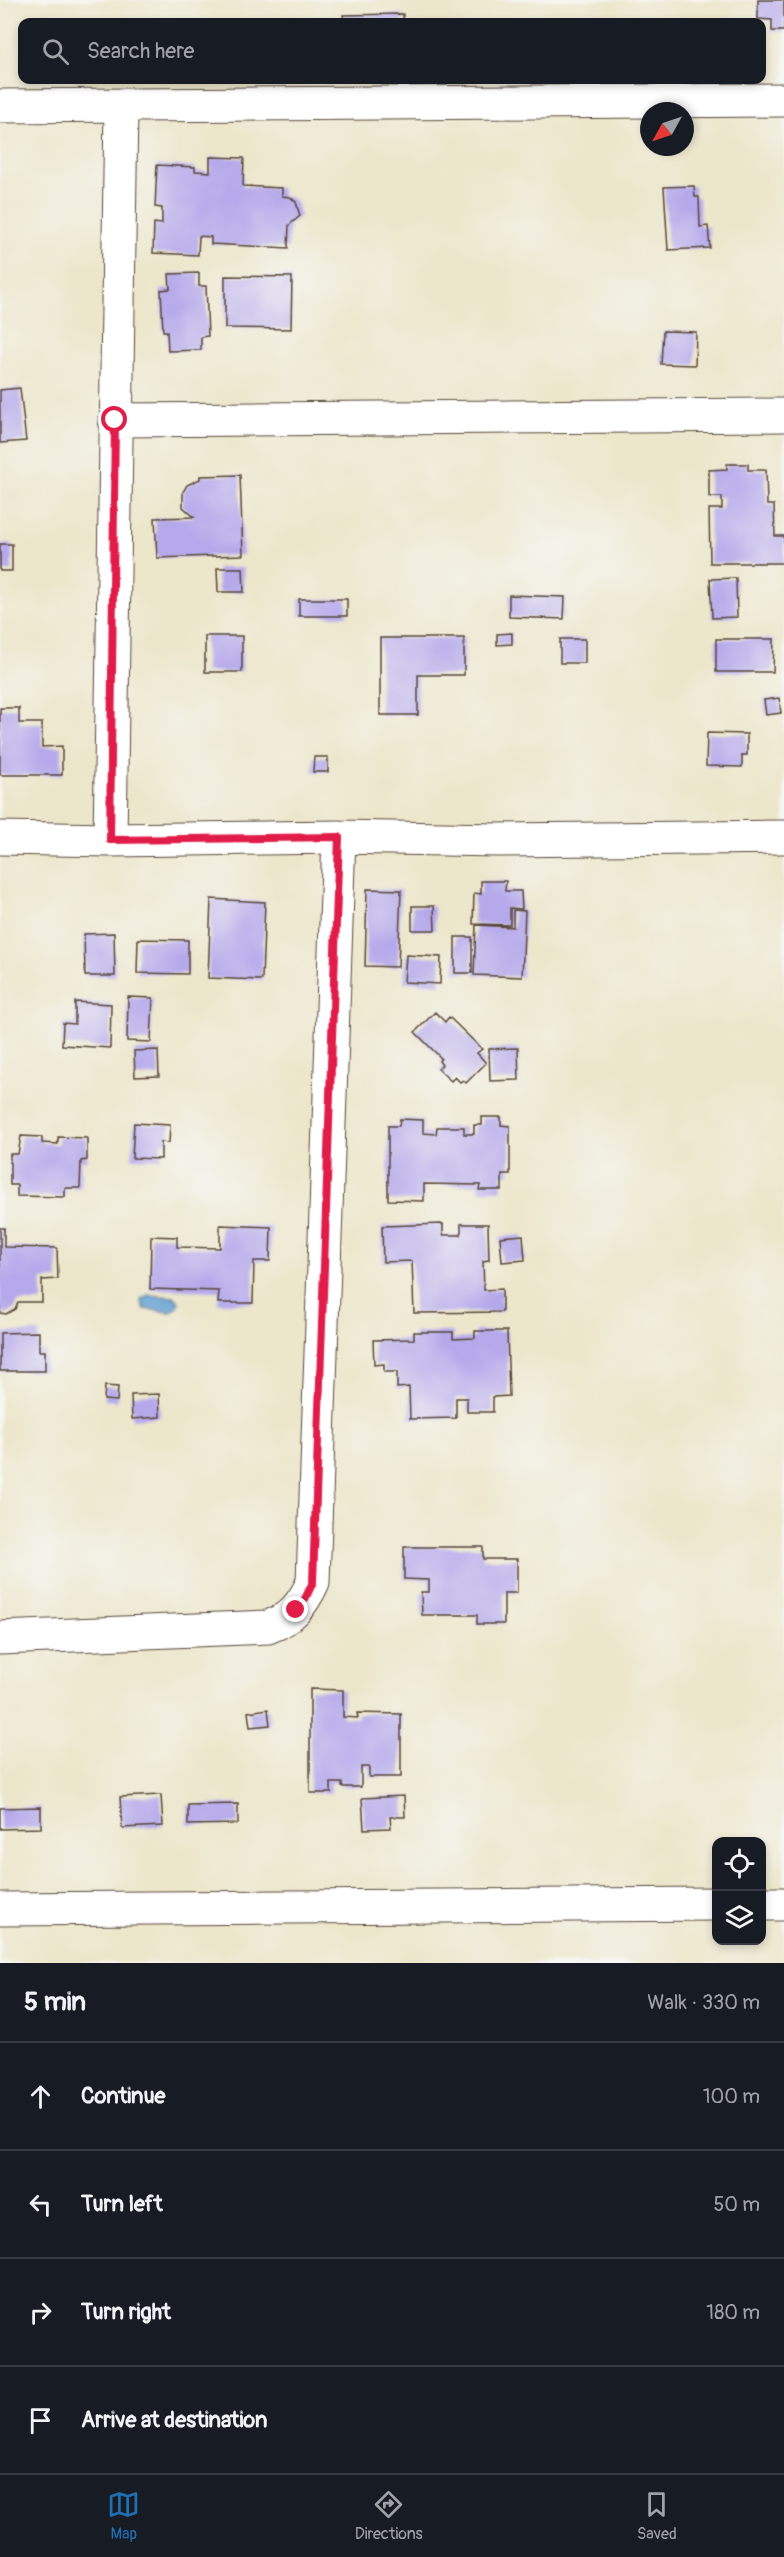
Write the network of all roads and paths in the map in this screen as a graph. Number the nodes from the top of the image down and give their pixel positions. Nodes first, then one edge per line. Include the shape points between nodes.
1 (784, 100) edge
2 (0, 106) edge
3 (121, 107) junction
4 (784, 415) edge
5 (115, 420) junction
6 (0, 837) edge
7 (339, 837) junction
8 (784, 837) edge
9 (110, 840) junction
10 (0, 1638) edge
11 (712, 1904) edge
12 (766, 1904) edge
13 (784, 1904) edge
14 (0, 1909) edge

1 - 3 street
2 - 3 street
3 - 5 street
4 - 5 street
5 - 9 street
6 - 9 street
7 - 8 street
7 - 9 street
7 - 10 street via 313,1582 296,1610 282,1622 267,1627
11 - 14 street
12 - 13 street

